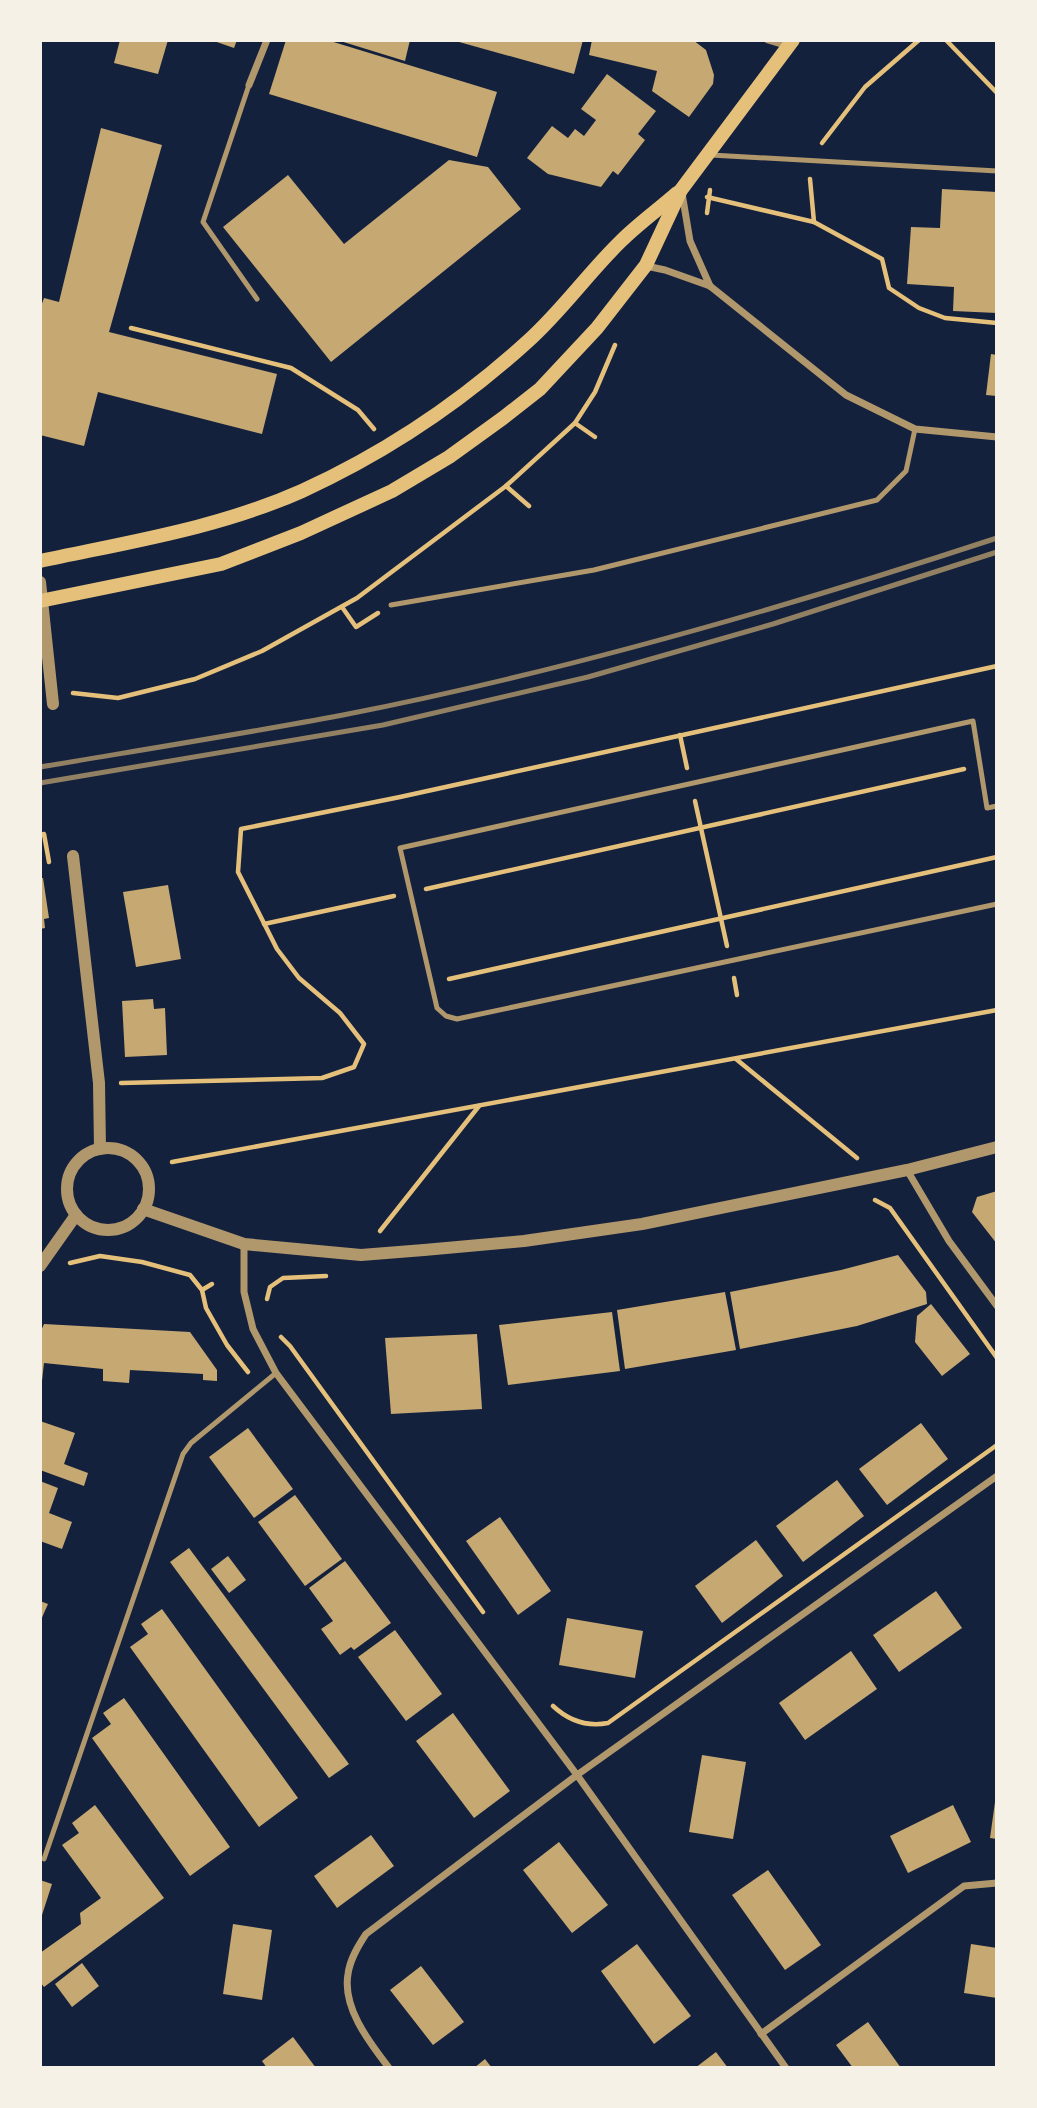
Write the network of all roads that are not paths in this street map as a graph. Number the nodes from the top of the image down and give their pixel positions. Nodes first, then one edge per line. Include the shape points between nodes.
1 (267, 40) edge
2 (768, 40) edge
3 (791, 43) edge
4 (249, 85) joint
5 (708, 154) junction
6 (997, 171) edge
7 (681, 190) junction
8 (646, 265) junction
9 (709, 286) junction
10 (257, 299) dead end
11 (915, 429) junction
12 (997, 437) edge
13 (40, 561) edge
14 (40, 582) edge
15 (41, 601) edge
16 (391, 605) road end
17 (52, 697) road end
18 (997, 806) edge
19 (73, 856) dead end
20 (997, 904) edge
21 (997, 1147) edge
22 (100, 1149) junction
23 (907, 1170) junction
24 (143, 1209) junction
25 (76, 1214) junction
26 (244, 1244) junction
27 (40, 1266) edge
28 (997, 1306) edge
29 (276, 1373) junction
30 (997, 1476) edge
31 (577, 1775) junction
32 (44, 1859) dead end
33 (997, 1883) edge
34 (761, 2034) junction
35 (389, 2068) edge
36 (786, 2068) edge

1 - 4 street
2 - 3 street
3 - 5 main road
4 - 10 lane via 203,222
5 - 6 lane
5 - 7 main road
7 - 8 main road
7 - 9 street via 690,241
7 - 13 main road via 621,240 528,342 389,445 300,492 238,514
8 - 9 street
8 - 15 main road via 597,328 540,388 449,457 392,491 221,564
9 - 11 street via 846,395
11 - 12 street
11 - 16 lane via 906,471 877,499 594,570
14 - 15 street
15 - 17 street
18 - 20 lane via 987,808 972,721 400,848 437,1008 457,1019
19 - 22 street via 99,1083
21 - 23 street
22 - 24 street via 117,1149 138,1161 148,1179
22 - 25 street via 79,1160 72,1170 67,1192
23 - 26 street via 642,1224 524,1241 361,1255
23 - 28 street via 949,1241
24 - 25 street via 130,1224 111,1230 92,1227
24 - 26 street
25 - 27 street
26 - 29 street via 244,1292 253,1329
29 - 31 street
29 - 32 lane via 183,1454
30 - 31 street
31 - 34 street
31 - 35 street via 366,1934 347,1975 351,2004 368,2040
33 - 34 street via 964,1886
34 - 36 street

